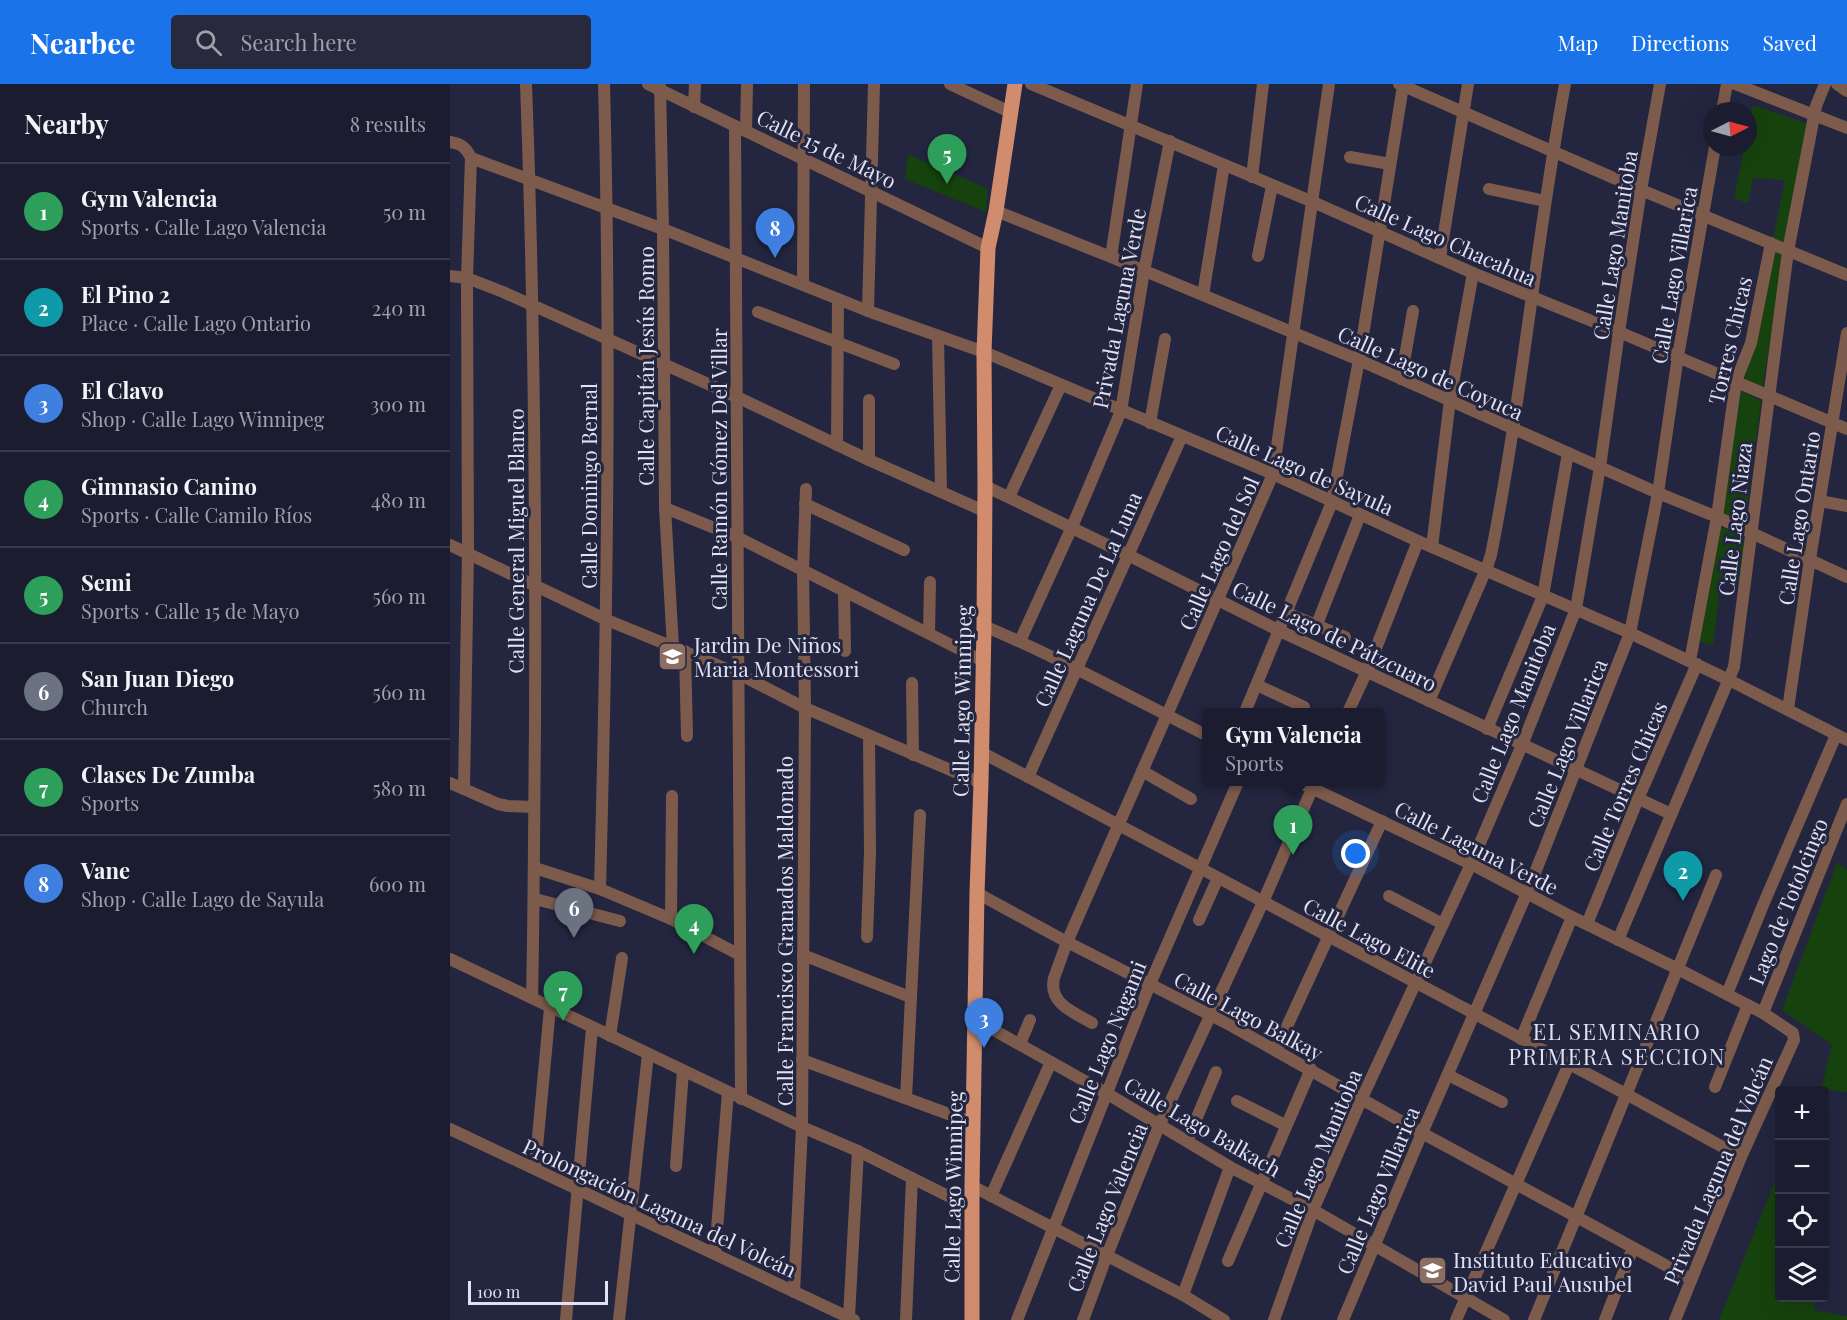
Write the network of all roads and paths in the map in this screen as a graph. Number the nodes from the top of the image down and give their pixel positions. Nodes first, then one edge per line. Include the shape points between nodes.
1 (526, 84) edge
2 (604, 84) edge
3 (648, 84) edge
4 (695, 84) edge
5 (747, 84) edge
6 (804, 84) edge
7 (874, 84) edge
8 (950, 84) edge
9 (1015, 84) edge
10 (1031, 84) edge
11 (1137, 84) edge
12 (1263, 84) edge
13 (1329, 84) edge
14 (1468, 84) edge
15 (1565, 84) edge
16 (1660, 84) edge
17 (1727, 84) edge
18 (1735, 84) edge
19 (1825, 84) edge
20 (1837, 84) edge
21 (1401, 85) edge
22 (660, 87) edge
23 (1847, 91) edge
24 (1724, 102) edge
25 (694, 107) junction
26 (1463, 111) junction
27 (1010, 112) junction
28 (1813, 116) junction
29 (1131, 127) junction
30 (1847, 128) edge
31 (741, 129) junction
32 (1170, 141) junction
33 (450, 142) edge
34 (1552, 150) junction
35 (1713, 156) edge
36 (1350, 157) dead end
37 (471, 158) junction
38 (803, 158) junction
39 (1390, 164) junction
40 (1224, 165) junction
41 (1252, 177) junction
42 (530, 179) junction
43 (1272, 186) junction
44 (1489, 189) dead end
45 (1641, 190) junction
46 (872, 191) junction
47 (1545, 201) junction
48 (1313, 202) junction
49 (607, 208) junction
50 (996, 212) junction
51 (1702, 214) junction
52 (663, 229) junction
53 (1379, 231) junction
54 (1771, 243) junction
55 (988, 248) junction
56 (1788, 251) junction
57 (1258, 256) dead end
58 (1111, 257) junction
59 (736, 258) junction
60 (1440, 258) junction
61 (1144, 271) junction
62 (1473, 273) junction
63 (1847, 275) edge
64 (450, 276) edge
65 (467, 278) junction
66 (803, 285) junction
67 (1203, 295) junction
68 (1531, 298) junction
69 (838, 299) junction
70 (532, 306) junction
71 (868, 311) junction
72 (1413, 311) dead end
73 (758, 312) dead end
74 (1619, 332) junction
75 (1294, 333) junction
76 (1847, 333) edge
77 (938, 337) junction
78 (608, 339) junction
79 (1165, 339) dead end
80 (838, 344) junction
81 (984, 352) junction
82 (1678, 356) junction
83 (1359, 360) junction
84 (894, 364) dead end
85 (664, 365) junction
86 (1401, 379) junction
87 (1736, 381) junction
88 (1061, 385) junction
89 (1768, 396) junction
90 (737, 397) junction
91 (869, 400) dead end
92 (1450, 400) junction
93 (1122, 411) junction
94 (1150, 423) junction
95 (1833, 423) junction
96 (1512, 429) junction
97 (1847, 429) edge
98 (1182, 436) junction
99 (837, 445) junction
100 (1568, 453) junction
101 (868, 460) junction
102 (1600, 467) junction
103 (1274, 474) junction
104 (985, 486) junction
105 (806, 489) dead end
106 (941, 492) junction
107 (1658, 493) junction
108 (1009, 497) junction
109 (1820, 501) junction
110 (1332, 502) junction
111 (804, 504) junction
112 (1847, 506) edge
113 (665, 508) junction
114 (984, 511) junction
115 (1360, 514) junction
116 (1717, 517) junction
117 (1072, 527) junction
118 (1752, 534) junction
119 (739, 538) junction
120 (1418, 541) junction
121 (450, 545) edge
122 (1432, 547) junction
123 (904, 550) dead end
124 (468, 553) junction
125 (1128, 555) junction
126 (1810, 559) junction
127 (803, 570) junction
128 (1486, 570) junction
129 (1847, 577) edge
130 (930, 582) dead end
131 (536, 586) junction
132 (844, 591) junction
133 (1543, 596) junction
134 (1218, 600) junction
135 (1576, 609) junction
136 (1287, 613) junction
137 (607, 620) junction
138 (1317, 624) junction
139 (984, 626) junction
140 (1280, 631) junction
141 (929, 633) junction
142 (1630, 633) junction
143 (1345, 637) dead end
144 (1020, 641) junction
145 (679, 649) junction
146 (845, 651) dead end
147 (983, 661) junction
148 (1693, 663) junction
149 (1077, 669) junction
150 (1367, 671) junction
151 (739, 674) junction
152 (1730, 680) junction
153 (912, 683) dead end
154 (1257, 685) junction
155 (1429, 701) junction
156 (1305, 707) dead end
157 (805, 708) junction
158 (1247, 708) edge
159 (1350, 708) edge
160 (1788, 709) junction
161 (1168, 716) junction
162 (1487, 729) junction
163 (1202, 733) edge
164 (687, 736) dead end
165 (869, 736) junction
166 (1842, 737) edge
167 (1522, 745) junction
168 (981, 752) junction
169 (913, 755) junction
170 (1576, 770) junction
171 (1142, 771) junction
172 (1028, 777) junction
173 (450, 783) edge
174 (981, 783) junction
175 (1236, 786) edge
176 (1314, 786) edge
177 (1316, 786) edge
178 (464, 789) junction
179 (672, 796) dead end
180 (1191, 799) dead end
181 (1638, 799) junction
182 (1847, 804) edge
183 (534, 807) junction
184 (1671, 814) junction
185 (920, 815) dead end
186 (1382, 821) junction
187 (1118, 826) junction
188 (1471, 864) junction
189 (535, 868) junction
190 (1199, 868) junction
191 (1716, 875) dead end
192 (1218, 878) junction
193 (600, 889) junction
194 (977, 892) junction
195 (1527, 893) junction
196 (1389, 896) dead end
197 (535, 899) junction
198 (1263, 902) junction
199 (1572, 917) junction
200 (671, 919) junction
201 (1199, 920) dead end
202 (620, 921) dead end
203 (1443, 924) junction
204 (1587, 924) junction
205 (1328, 936) junction
206 (867, 937) dead end
207 (1618, 940) junction
208 (1067, 942) junction
209 (740, 955) junction
210 (803, 955) junction
211 (450, 958) edge
212 (622, 958) dead end
213 (1678, 969) junction
214 (1150, 984) junction
215 (1415, 984) junction
216 (1727, 994) junction
217 (532, 998) junction
218 (910, 998) junction
219 (1748, 1005) junction
220 (550, 1008) junction
221 (1763, 1012) junction
222 (1210, 1014) junction
223 (1474, 1015) junction
224 (976, 1020) junction
225 (1030, 1020) dead end
226 (1092, 1023) dead end
227 (592, 1028) junction
228 (1794, 1035) joint
229 (610, 1036) junction
230 (1521, 1039) junction
231 (1020, 1044) junction
232 (1276, 1050) junction
233 (648, 1054) junction
234 (802, 1060) junction
235 (1051, 1062) junction
236 (1569, 1064) junction
237 (1311, 1069) junction
238 (683, 1071) junction
239 (1216, 1072) dead end
240 (1448, 1075) junction
241 (1714, 1087) dead end
242 (728, 1092) junction
243 (1106, 1093) junction
244 (1626, 1094) junction
245 (906, 1098) junction
246 (1362, 1098) junction
247 (741, 1099) junction
248 (1238, 1101) dead end
249 (1502, 1102) dead end
250 (973, 1123) junction
251 (1285, 1125) junction
252 (1160, 1126) junction
253 (802, 1127) junction
254 (450, 1129) edge
255 (1422, 1132) junction
256 (1187, 1141) junction
257 (858, 1151) junction
258 (1741, 1157) junction
259 (676, 1166) dead end
260 (1230, 1167) junction
261 (535, 1169) junction
262 (912, 1178) junction
263 (1515, 1183) junction
264 (1262, 1184) junction
265 (972, 1186) junction
266 (578, 1189) junction
267 (991, 1197) junction
268 (972, 1208) junction
269 (1313, 1210) junction
270 (631, 1214) junction
271 (1576, 1216) junction
272 (1053, 1229) junction
273 (1374, 1246) junction
274 (1633, 1248) junction
275 (714, 1254) junction
276 (1107, 1255) junction
277 (1228, 1261) dead end
278 (1691, 1279) junction
279 (794, 1292) junction
280 (1183, 1295) junction
281 (1465, 1298) junction
282 (1209, 1316) edge
283 (851, 1319) edge
284 (566, 1320) edge
285 (619, 1320) edge
286 (906, 1320) edge
287 (972, 1320) edge
288 (1017, 1320) edge
289 (1083, 1320) edge
290 (1224, 1320) edge
291 (1274, 1320) edge
292 (1342, 1320) edge
293 (1456, 1320) edge
294 (1504, 1320) edge
295 (1533, 1320) edge
296 (1605, 1320) edge
297 (1675, 1320) edge

1 - 42 street, Calle General Miguel Blanco
2 - 49 street, Calle Domingo Bernal
3 - 22 street, Calle 15 de Mayo
4 - 25 street
5 - 31 street, Calle Ramón Gómez Del Villar
6 - 38 street
7 - 46 street
8 - 27 street
9 - 27 main road, Calle Lago Winnipeg
10 - 29 street, Calle Lago Chacahua
11 - 29 street
12 - 41 street
13 - 48 street, Calle Lago del Sol
14 - 26 street
15 - 34 street
16 - 45 street, Calle Lago Manitoba
17 - 24 street
18 - 28 street
19 - 28 street, Calle Lago Niaza
20 - 23 street
21 - 26 street
21 - 39 street
22 - 25 street, Calle 15 de Mayo
22 - 52 street, Calle Capitán Jesús Romo
25 - 31 street, Calle 15 de Mayo
26 - 34 street
26 - 60 street
27 - 50 main road, Calle Lago Winnipeg
28 - 30 street
28 - 56 street, Calle Lago Niaza
29 - 32 street, Calle Lago Chacahua
29 - 58 street
31 - 38 street, Calle 15 de Mayo
31 - 59 street, Calle Ramón Gómez Del Villar
32 - 40 street, Calle Lago Chacahua
32 - 61 street, Privada Laguna Verde
33 - 37 street, Calle Lago de Sayula via 459,143
34 - 45 street
34 - 47 street
35 - 51 street, Calle Lago Villarica
36 - 39 street
37 - 42 street, Calle Lago de Sayula
37 - 65 street
38 - 46 street, Calle 15 de Mayo
38 - 66 street
39 - 53 street
40 - 41 street, Calle Lago Chacahua
40 - 67 street
41 - 43 street, Calle Lago Chacahua
42 - 49 street, Calle Lago de Sayula
42 - 70 street, Calle General Miguel Blanco
43 - 48 street, Calle Lago Chacahua
43 - 57 street
44 - 47 street
45 - 51 street
45 - 74 street, Calle Lago Manitoba
46 - 55 street, Calle 15 de Mayo
46 - 71 street
47 - 68 street
48 - 53 street, Calle Lago Chacahua
48 - 75 street, Calle Lago del Sol
49 - 52 street, Calle Lago de Sayula
49 - 78 street, Calle Domingo Bernal
50 - 55 main road, Calle Lago Winnipeg
50 - 58 street, Calle Lago de Coyuca
51 - 54 street
51 - 82 street, Calle Lago Villarica
52 - 59 street, Calle Lago de Sayula
52 - 85 street, Calle Capitán Jesús Romo
53 - 60 street, Calle Lago Chacahua
53 - 83 street
54 - 56 street
54 - 87 street, Torres Chicas via 1751,343
55 - 81 main road, Calle Lago Winnipeg
56 - 63 street
56 - 89 street, Calle Lago Niaza
58 - 61 street, Calle Lago de Coyuca
59 - 66 street, Calle Lago de Sayula
59 - 90 street, Calle Ramón Gómez Del Villar
60 - 62 street, Calle Lago Chacahua
61 - 67 street, Calle Lago de Coyuca
61 - 93 street, Privada Laguna Verde
62 - 68 street, Calle Lago Chacahua
62 - 92 street
64 - 65 street
65 - 70 street
65 - 124 street
66 - 69 street, Calle Lago de Sayula
67 - 75 street, Calle Lago de Coyuca
68 - 74 street, Calle Lago Chacahua
68 - 96 street
69 - 71 street, Calle Lago de Sayula
69 - 80 street
70 - 78 street
70 - 131 street, Calle General Miguel Blanco
71 - 77 street, Calle Lago de Sayula
72 - 86 street
73 - 80 street
74 - 82 street, Calle Lago Chacahua
74 - 102 street, Calle Lago Manitoba
75 - 83 street, Calle Lago de Coyuca
75 - 103 street, Calle Lago del Sol
76 - 95 street, Calle Lago Ontario
77 - 81 street, Calle Lago de Sayula
77 - 106 street
78 - 85 street
78 - 137 street, Calle Domingo Bernal
79 - 94 street
80 - 84 street
80 - 99 street
81 - 88 street, Calle Lago de Sayula
81 - 104 main road, Calle Lago Winnipeg
82 - 87 street, Calle Lago Chacahua
82 - 107 street, Calle Lago Villarica
83 - 86 street, Calle Lago de Coyuca
83 - 110 street
85 - 90 street
85 - 113 street, Calle Capitán Jesús Romo
86 - 92 street, Calle Lago de Coyuca
87 - 89 street, Calle Lago Chacahua
87 - 116 street, Torres Chicas
88 - 93 street, Calle Lago de Sayula
88 - 108 street
89 - 95 street, Calle Lago Chacahua
89 - 118 street, Calle Lago Niaza
90 - 99 street
90 - 119 street, Calle Ramón Gómez Del Villar
91 - 101 street
92 - 96 street, Calle Lago de Coyuca
92 - 122 street
93 - 94 street, Calle Lago de Sayula
93 - 117 street, Privada Laguna Verde
94 - 98 street, Calle Lago de Sayula
95 - 97 street, Calle Lago Chacahua
95 - 109 street, Calle Lago Ontario
96 - 100 street, Calle Lago de Coyuca
96 - 128 street
98 - 103 street, Calle Lago de Sayula
98 - 125 street, Calle Laguna De La Luna
99 - 101 street
100 - 102 street, Calle Lago de Coyuca
100 - 133 street
101 - 106 street
102 - 107 street, Calle Lago de Coyuca
102 - 135 street, Calle Lago Manitoba
103 - 110 street, Calle Lago de Sayula
103 - 134 street, Calle Lago del Sol
104 - 108 street, Calle Lago de Pátzcuaro
104 - 114 main road, Calle Lago Winnipeg
105 - 111 street, Calle Francisco Granados Maldonado
106 - 114 street
107 - 116 street, Calle Lago de Coyuca
107 - 142 street, Calle Lago Villarica
108 - 117 street, Calle Lago de Pátzcuaro
109 - 112 street
109 - 126 street, Calle Lago Ontario
110 - 115 street, Calle Lago de Sayula
110 - 136 street
111 - 123 street
111 - 127 street, Calle Francisco Granados Maldonado
113 - 119 street
113 - 145 street, Calle Capitán Jesús Romo
114 - 139 main road, Calle Lago Winnipeg
115 - 120 street, Calle Lago de Sayula
115 - 138 street
116 - 118 street, Calle Lago de Coyuca
116 - 148 street, Calle Torres Chicas
117 - 125 street, Calle Lago de Pátzcuaro
117 - 144 street, Privada Laguna Verde
118 - 126 street, Calle Lago de Coyuca
118 - 152 street, Calle Lago Niaza via 1736,661
119 - 127 street
119 - 151 street, Calle Ramón Gómez Del Villar
120 - 122 street, Calle Lago de Sayula
120 - 150 street
121 - 124 street
122 - 128 street, Calle Lago de Sayula
124 - 131 street
124 - 178 street
125 - 134 street, Calle Lago de Pátzcuaro
125 - 149 street, Calle Laguna De La Luna
126 - 129 street, Calle Lago de Coyuca
126 - 160 street, Calle Lago Ontario
127 - 132 street
127 - 157 street, Calle Francisco Granados Maldonado
128 - 133 street, Calle Lago de Sayula
128 - 155 street
130 - 141 street
131 - 137 street
131 - 183 street, Calle General Miguel Blanco
132 - 141 street
132 - 146 street
133 - 135 street, Calle Lago de Sayula
133 - 162 street
134 - 140 street, Calle Lago de Pátzcuaro
134 - 161 street, Calle Lago del Sol
135 - 142 street, Calle Lago de Sayula
135 - 167 street, Calle Lago Manitoba
136 - 138 street
136 - 140 street
137 - 145 street
137 - 193 street, Calle Domingo Bernal
138 - 143 street
139 - 144 street
139 - 147 main road, Calle Lago Winnipeg
140 - 150 street, Calle Lago de Pátzcuaro
140 - 154 street
141 - 147 street
142 - 148 street, Calle Lago de Sayula
142 - 170 street, Calle Lago Villarica
144 - 149 street
145 - 151 street
145 - 164 street, Calle Capitán Jesús Romo
147 - 168 main road, Calle Lago Winnipeg
148 - 152 street, Calle Lago de Sayula
148 - 181 street, Calle Torres Chicas
149 - 161 street
149 - 172 street, Calle Laguna De La Luna
150 - 155 street, Calle Lago de Pátzcuaro
150 - 159 street
151 - 157 street
151 - 209 street, Calle Ramón Gómez Del Villar
152 - 160 street, Calle Lago de Sayula
152 - 184 street, Calle Lago Niaza
153 - 169 street
154 - 156 street
154 - 158 street
155 - 162 street, Calle Lago de Pátzcuaro
157 - 165 street
157 - 210 street, Calle Francisco Granados Maldonado
160 - 166 street, Calle Lago de Sayula
161 - 163 street
161 - 171 street, Calle Lago del Sol
162 - 167 street, Calle Lago de Pátzcuaro
165 - 169 street
165 - 206 street
166 - 216 street via 1762,905
167 - 170 street, Calle Lago de Pátzcuaro
167 - 188 street, Calle Lago Manitoba
168 - 172 street, Calle Lago Elite
168 - 174 main road, Calle Lago Winnipeg
169 - 174 street
170 - 181 street, Calle Lago de Pátzcuaro
170 - 195 street, Calle Lago Villarica
171 - 180 street
171 - 187 street, Calle Lago del Sol
172 - 187 street, Calle Lago Elite
173 - 178 street
174 - 194 main road, Calle Lago Winnipeg
175 - 190 street, Calle Lago Nagami
176 - 198 street, Calle Lago Valencia
177 - 186 street, Calle Laguna Verde
178 - 183 street via 498,804
179 - 200 street
181 - 184 street, Calle Lago de Pátzcuaro
181 - 204 street, Calle Torres Chicas
182 - 221 street, Lago de Totolcingo
183 - 189 street, Calle General Miguel Blanco
184 - 207 street, Calle Lago Niaza
185 - 218 street
186 - 188 street, Calle Laguna Verde
186 - 205 street
187 - 190 street, Calle Lago Elite
187 - 208 street, Calle Lago del Sol
188 - 195 street, Calle Laguna Verde
188 - 203 street, Calle Lago Manitoba
189 - 193 street
189 - 197 street, Calle General Miguel Blanco
190 - 192 street, Calle Lago Elite
190 - 214 street, Calle Lago Nagami
191 - 213 street
192 - 198 street, Calle Lago Elite
192 - 201 street
193 - 200 street
194 - 208 street, Calle Lago Balkay
194 - 224 main road, Calle Lago Winnipeg
195 - 199 street, Calle Laguna Verde
195 - 223 street, Calle Lago Villarica
196 - 203 street
197 - 202 street
197 - 217 street, Calle General Miguel Blanco
198 - 205 street, Calle Lago Elite
198 - 222 street, Calle Lago Valencia
199 - 204 street, Calle Laguna Verde
199 - 230 street, Calle Laguna Verde
200 - 209 street
203 - 215 street, Calle Lago Manitoba
204 - 207 street, Calle Laguna Verde
205 - 215 street, Calle Lago Elite
205 - 232 street
207 - 213 street, Calle Laguna Verde
208 - 214 street, Calle Lago Balkay
208 - 226 street, Calle Lago del Sol via 1052,983 1055,998
209 - 247 street, Calle Ramón Gómez Del Villar
210 - 218 street
210 - 234 street, Calle Francisco Granados Maldonado
211 - 217 street
212 - 229 street
213 - 216 street, Calle Laguna Verde
213 - 244 street
214 - 222 street, Calle Lago Balkay
214 - 243 street, Calle Lago Nagami
215 - 223 street, Calle Lago Elite
215 - 246 street, Calle Lago Manitoba
216 - 219 street, Calle Laguna Verde
217 - 220 street
218 - 245 street
219 - 221 street, Calle Laguna Verde
219 - 241 street
220 - 227 street
220 - 261 street
221 - 228 street, Calle Laguna Verde
222 - 232 street, Calle Lago Balkay
222 - 252 street, Calle Lago Valencia
223 - 230 street, Calle Lago Elite
223 - 240 street, Calle Lago Villarica
224 - 231 street, Calle Lago Balkach
224 - 250 main road, Calle Lago Winnipeg
225 - 231 street
227 - 229 street
227 - 266 street
228 - 258 street, Privada Laguna del Volcán
229 - 233 street
230 - 236 street, Calle Lago Elite
231 - 235 street, Calle Lago Balkach
232 - 237 street, Calle Lago Balkay
233 - 238 street
233 - 270 street
234 - 245 street
234 - 253 street, Calle Francisco Granados Maldonado
235 - 243 street, Calle Lago Balkach
235 - 267 street
236 - 244 street, Calle Lago Elite
236 - 263 street
237 - 246 street, Calle Lago Balkay
237 - 251 street
238 - 242 street
238 - 259 street
239 - 256 street
240 - 249 street
240 - 255 street, Calle Lago Villarica
242 - 247 street
242 - 275 street
243 - 252 street, Calle Lago Balkach
243 - 272 street, Calle Lago Nagami
244 - 258 street, Calle Lago Elite
244 - 271 street
245 - 250 street
246 - 255 street, Calle Lago Balkay
246 - 269 street, Calle Lago Manitoba
247 - 253 street
248 - 251 street
250 - 265 main road, Calle Lago Winnipeg
251 - 264 street
252 - 256 street, Calle Lago Balkach
252 - 276 street, Calle Lago Valencia
253 - 257 street
253 - 279 street, Calle Francisco Granados Maldonado
254 - 261 street, Prolongación Laguna del Volcán
255 - 263 street, Calle Lago Balkay
255 - 273 street, Calle Lago Villarica
256 - 260 street, Calle Lago Balkach
257 - 262 street
257 - 283 street
258 - 278 street, Privada Laguna del Volcán
260 - 264 street, Calle Lago Balkach
260 - 280 street
261 - 266 street, Prolongación Laguna del Volcán
262 - 268 street
262 - 286 street
263 - 271 street, Calle Lago Balkay
263 - 281 street
264 - 269 street, Calle Lago Balkach
264 - 277 street
265 - 267 street
265 - 268 main road, Calle Lago Winnipeg
266 - 270 street, Prolongación Laguna del Volcán
266 - 284 street
267 - 272 street
268 - 287 main road, Calle Lago Winnipeg
269 - 273 street, Calle Lago Balkach
269 - 291 street, Calle Lago Manitoba
270 - 275 street, Prolongación Laguna del Volcán
270 - 285 street
271 - 274 street, Calle Lago Balkay
271 - 295 street
272 - 276 street
272 - 288 street, Calle Lago Nagami
273 - 281 street, Calle Lago Balkach
273 - 292 street, Calle Lago Villarica
274 - 278 street, Calle Lago Balkay
274 - 296 street
275 - 279 street, Prolongación Laguna del Volcán
276 - 280 street
276 - 289 street, Calle Lago Valencia
278 - 297 street, Privada Laguna del Volcán
279 - 283 street, Prolongación Laguna del Volcán
280 - 282 street
281 - 293 street
281 - 294 street, Calle Lago Balkach
282 - 290 street

